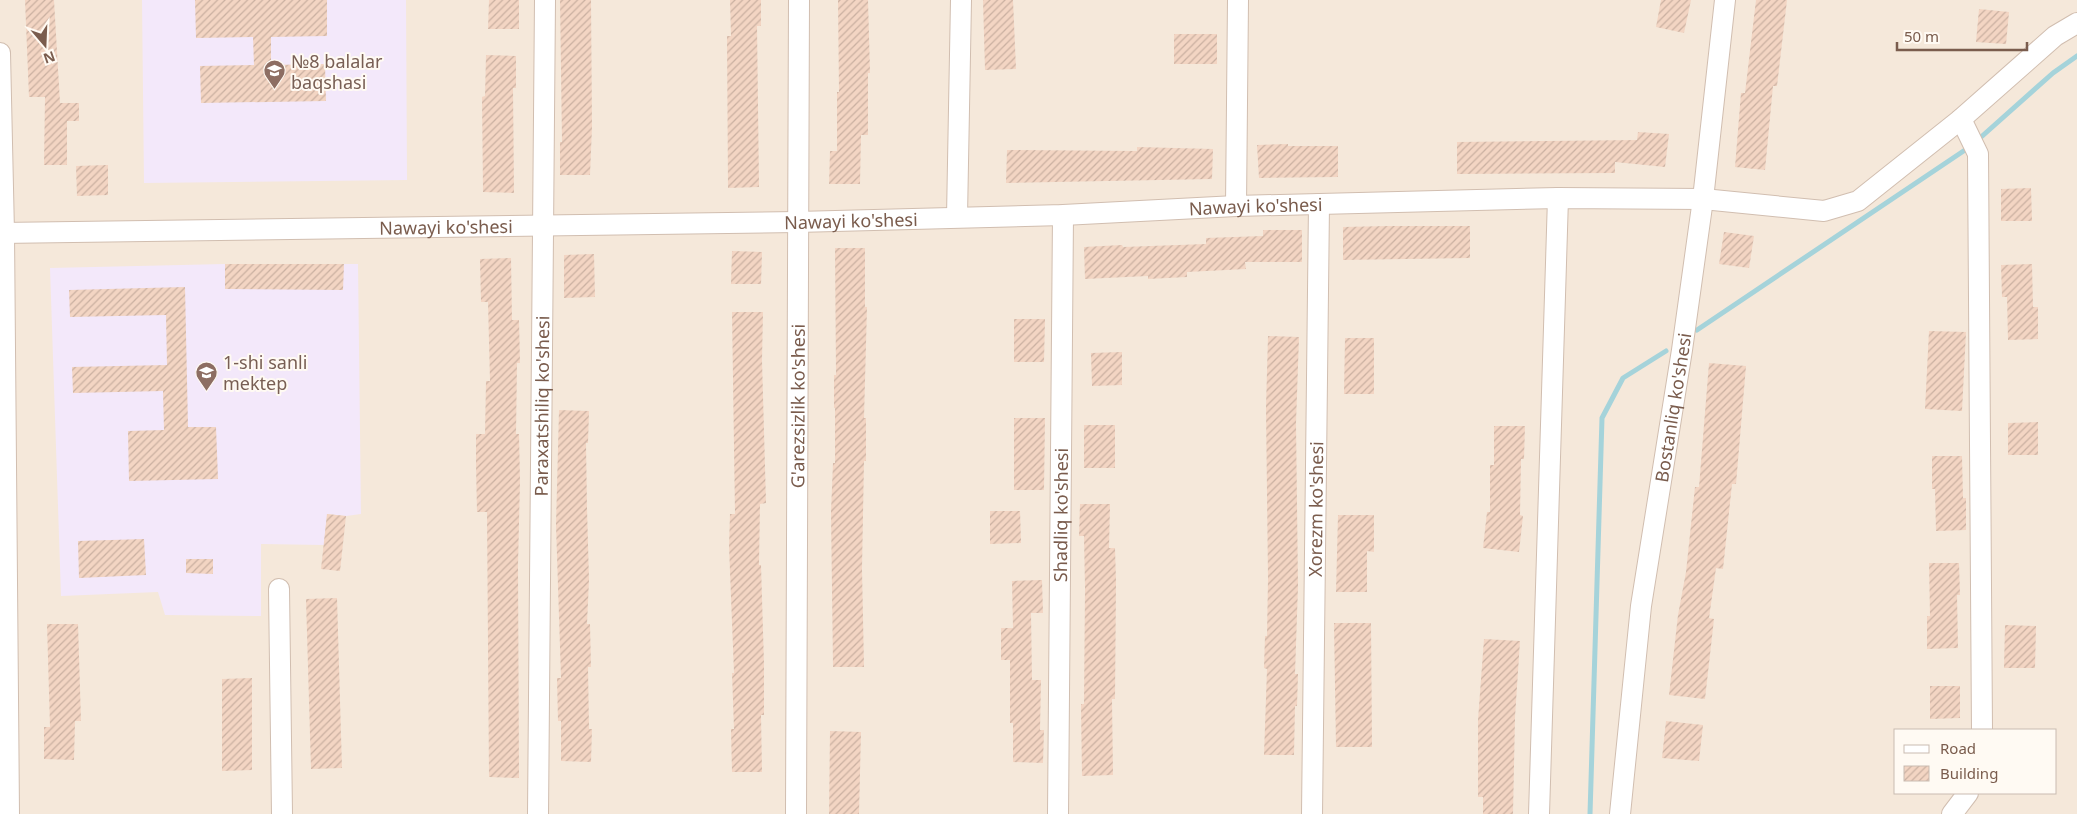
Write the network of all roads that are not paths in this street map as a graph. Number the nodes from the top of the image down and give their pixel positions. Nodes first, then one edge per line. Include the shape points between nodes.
1 (546, 0) edge
2 (799, 0) edge
3 (961, 0) edge
4 (1238, 0) edge
5 (1725, 0) edge
6 (2077, 24) edge
7 (0, 53) edge
8 (1962, 119) junction
9 (1558, 198) junction
10 (1703, 199) junction
11 (1318, 204) junction
12 (1236, 206) junction
13 (1063, 215) junction
14 (957, 218) junction
15 (797, 222) junction
16 (544, 226) junction
17 (2, 233) edge
18 (279, 589) dead end
19 (1982, 729) edge
20 (1967, 794) edge
21 (9, 814) edge
22 (282, 814) edge
23 (538, 814) edge
24 (796, 814) edge
25 (1058, 814) edge
26 (1312, 814) edge
27 (1539, 814) edge
28 (1620, 814) edge
29 (1952, 814) edge

1 - 16 street, Paraxatshiliq ko'shesi
2 - 15 street, G'arezsizlik ko'shesi
3 - 14 street
4 - 12 street
5 - 10 street, Bostanliq ko'shesi
6 - 8 street, Nawayi ko'shesi via 2055,36
7 - 17 street
8 - 10 street, Nawayi ko'shesi via 1858,201 1824,211
8 - 19 street via 1978,154
9 - 10 street, Nawayi ko'shesi
9 - 11 street, Nawayi ko'shesi
9 - 27 street
10 - 28 street, Bostanliq ko'shesi via 1641,606
11 - 12 street, Nawayi ko'shesi
11 - 26 street, Xorezm ko'shesi
12 - 13 street, Nawayi ko'shesi
13 - 14 street, Nawayi ko'shesi
13 - 25 street, Shadliq ko'shesi
14 - 15 street, Nawayi ko'shesi
15 - 16 street, Nawayi ko'shesi
15 - 24 street, G'arezsizlik ko'shesi
16 - 17 street, Nawayi ko'shesi
16 - 23 street, Paraxatshiliq ko'shesi
17 - 21 street
18 - 22 street
20 - 29 street

